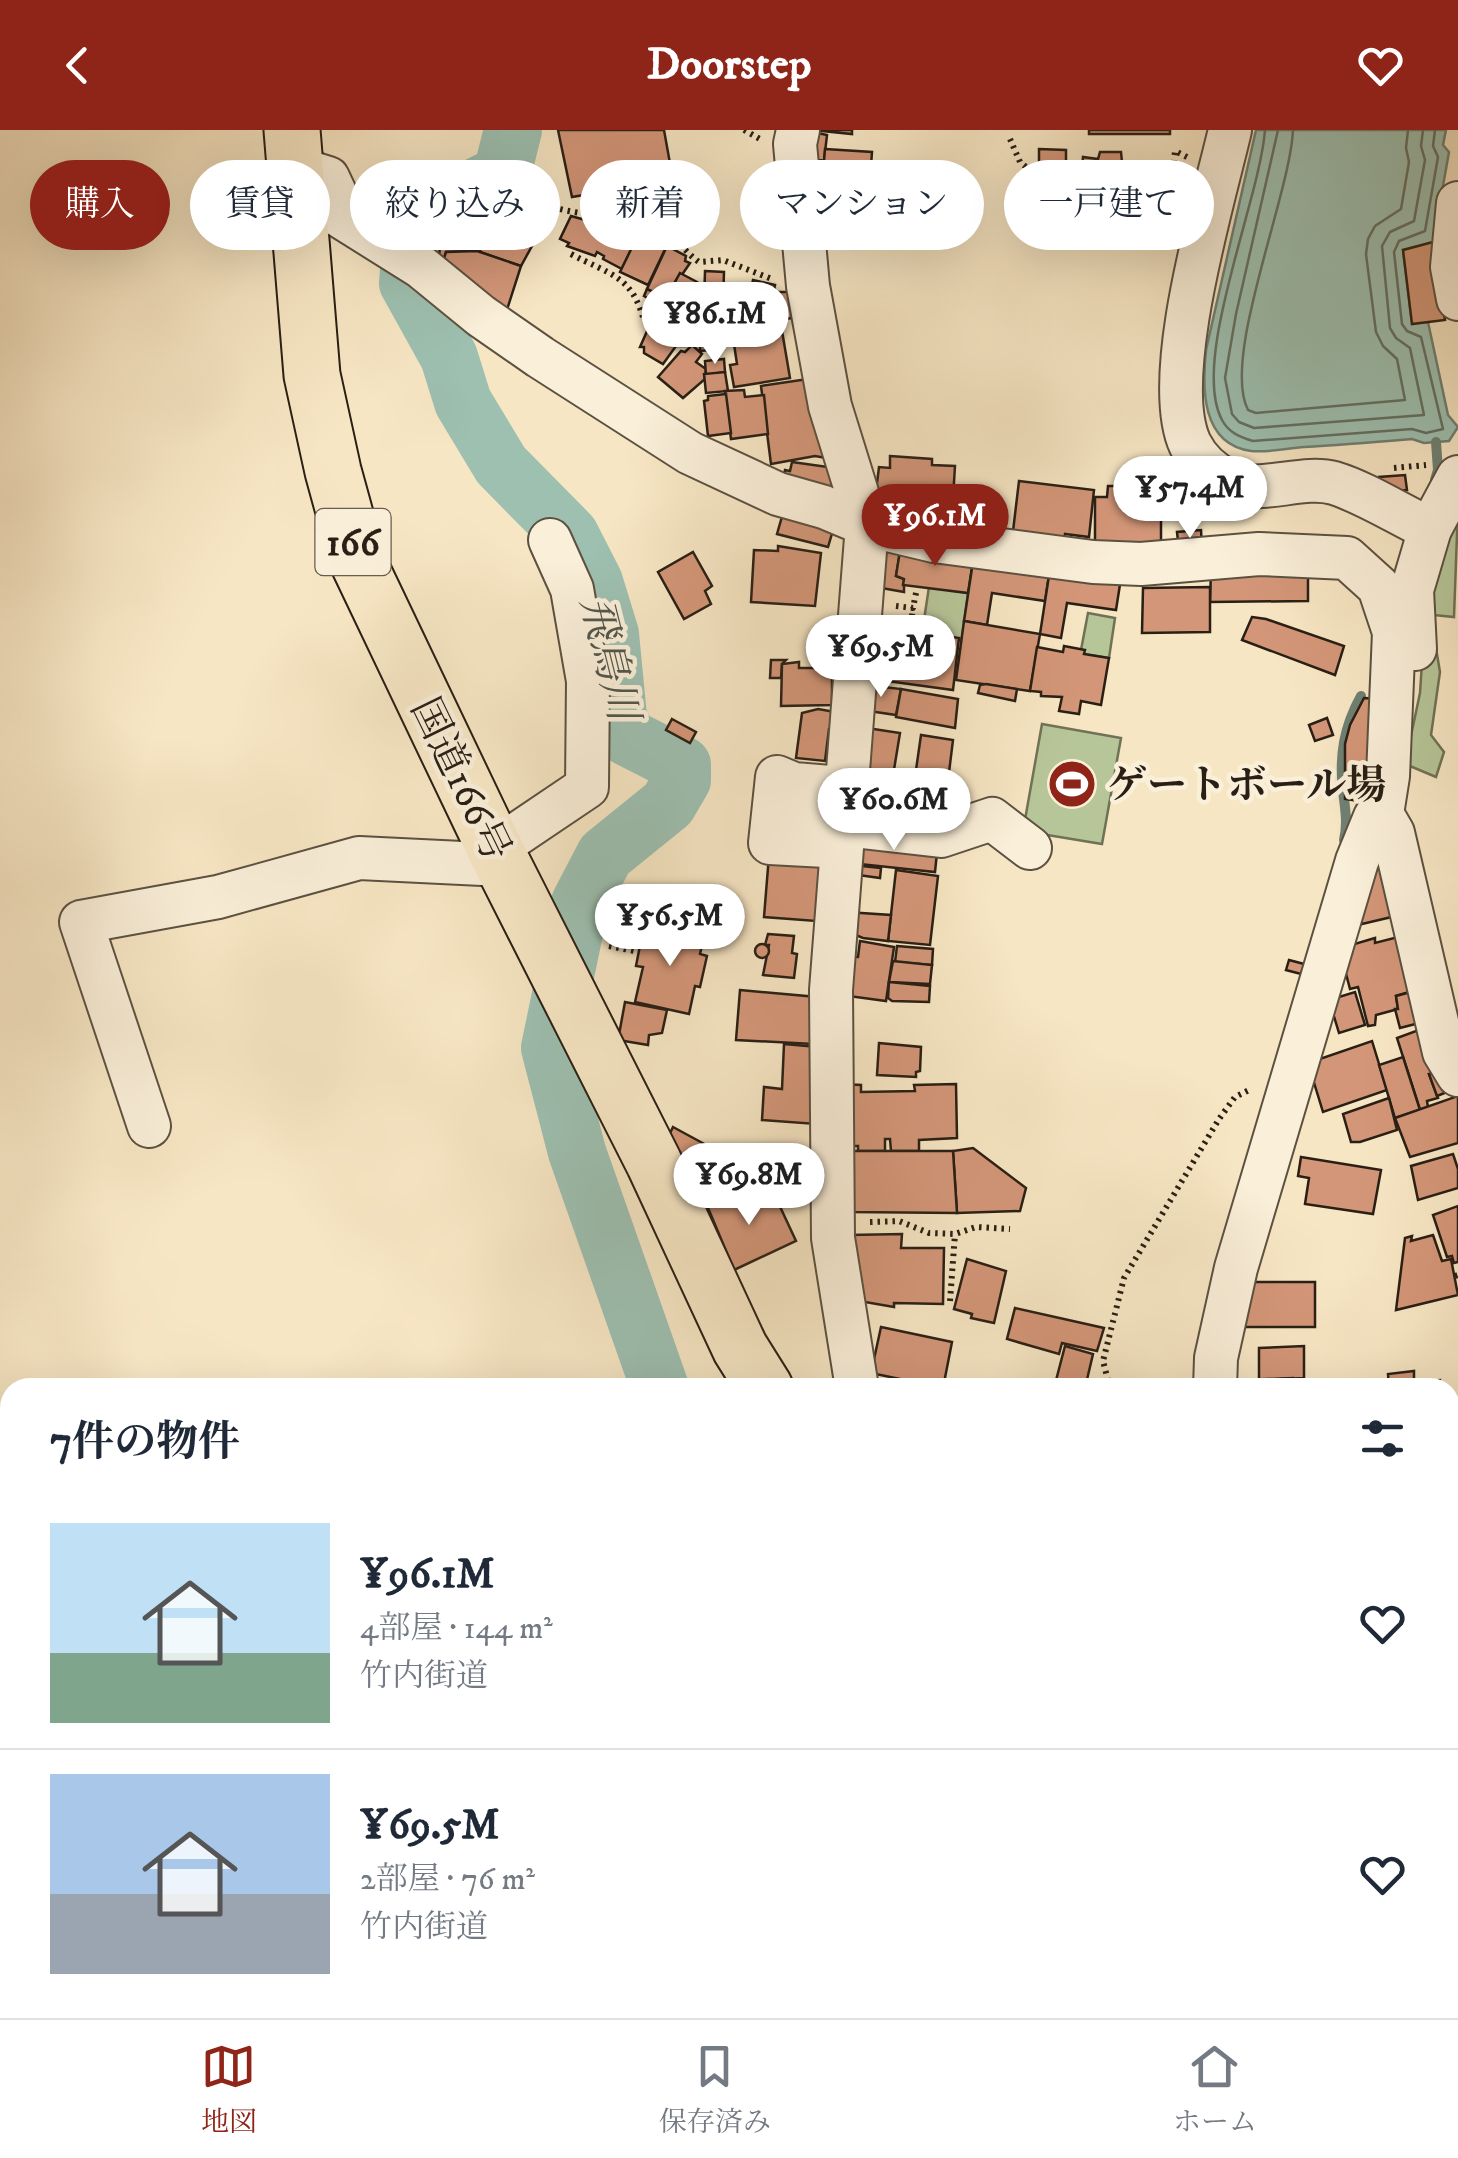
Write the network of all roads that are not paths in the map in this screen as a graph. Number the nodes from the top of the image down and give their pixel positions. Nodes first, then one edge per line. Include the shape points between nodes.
1 (798, 130) edge
2 (1230, 130) edge
3 (285, 140) edge
4 (1458, 204) edge
5 (1458, 299) edge
6 (1458, 476) edge
7 (867, 524) junction
8 (1430, 529) junction
9 (550, 540) dead end
10 (1385, 795) junction
11 (782, 818) dead end
12 (835, 824) junction
13 (1030, 848) dead end
14 (499, 857) junction
15 (1458, 1076) edge
16 (149, 1126) dead end
17 (759, 1378) edge
18 (856, 1378) edge
19 (1215, 1378) edge

1 - 7 street via 808,286 830,406
2 - 8 street via 1179,382 1190,443 1206,467 1230,483 1332,482
3 - 7 street via 328,178 338,215 540,357 690,453 778,494
3 - 14 main road, 国道166号 / 166 via 312,375 358,562
4 - 5 street via 1452,267
6 - 8 street
7 - 10 street via 934,541 1093,562 1259,554 1347,558 1379,587 1394,632
7 - 12 street
8 - 10 street via 1412,590 1415,650 1406,725
9 - 14 street via 572,589 588,680 587,787
10 - 15 street via 1444,1052
10 - 19 street via 1357,861 1290,1082 1236,1268
11 - 12 street
12 - 13 street via 941,836 992,819
12 - 18 street via 833,1222
14 - 16 street via 359,858 218,897 81,922
14 - 17 main road, 国道166号 / 166

